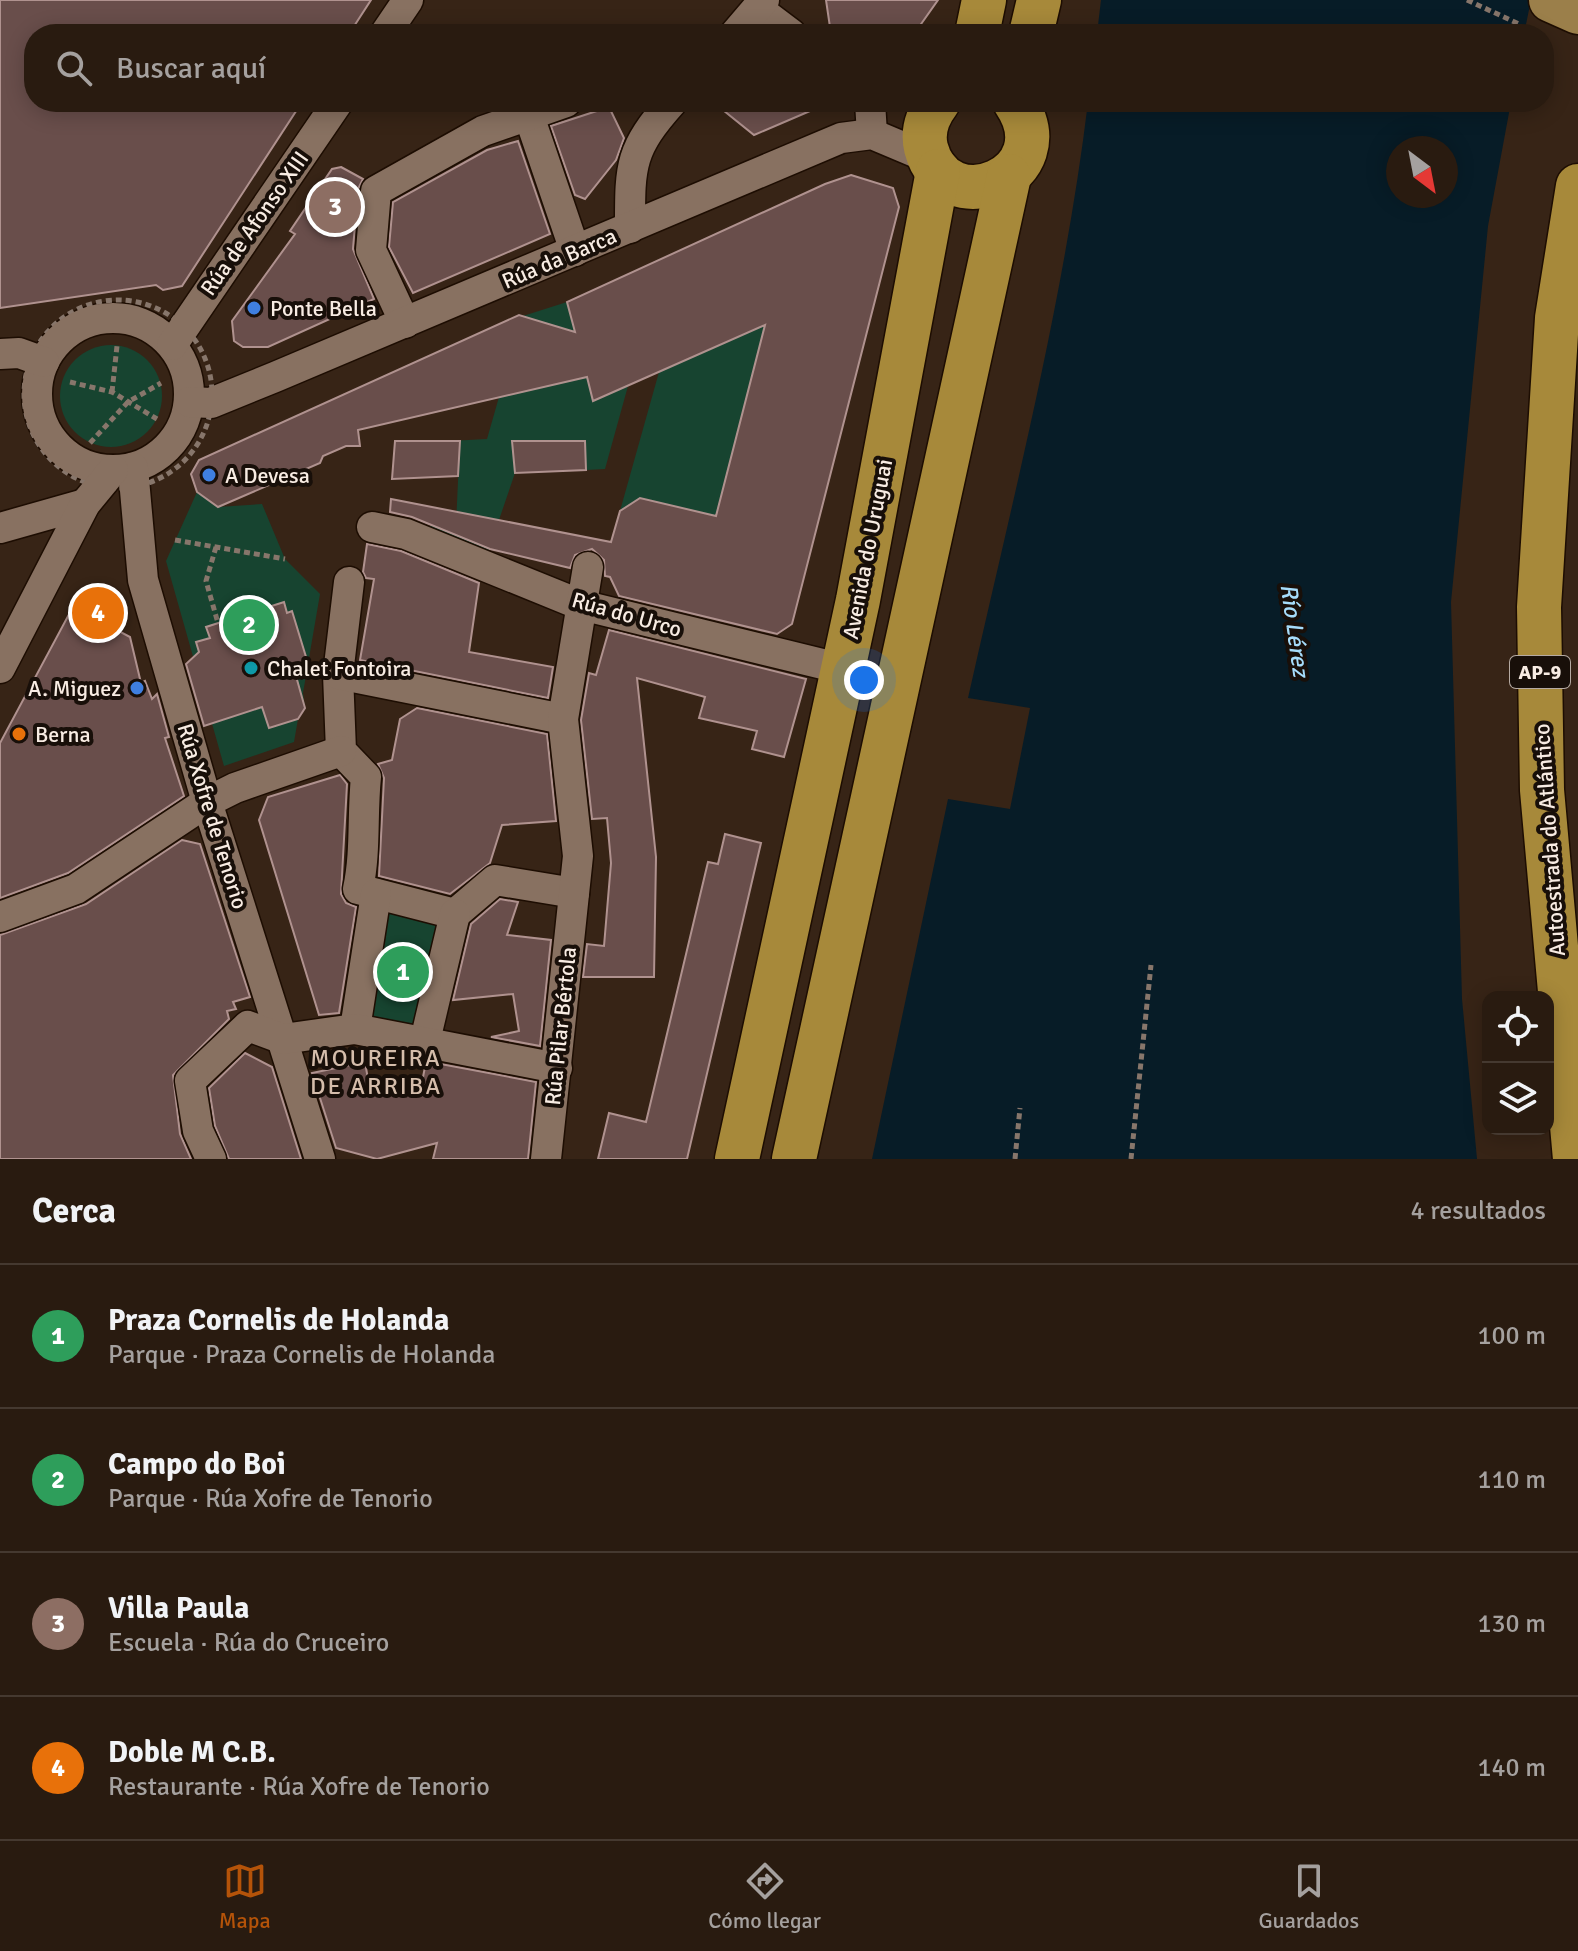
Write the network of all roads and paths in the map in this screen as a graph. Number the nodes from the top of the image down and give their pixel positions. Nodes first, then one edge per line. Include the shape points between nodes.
1 (408, 0) edge
2 (984, 0) edge
3 (1039, 0) edge
4 (1467, 0) edge
5 (761, 4) edge
6 (1578, 12) edge
7 (1540, 14) edge
8 (392, 24) edge
9 (744, 24) edge
10 (781, 24) edge
11 (979, 24) edge
12 (1033, 24) edge
13 (331, 112) edge
14 (531, 112) edge
15 (653, 112) edge
16 (871, 112) edge
17 (933, 112) edge
18 (1021, 112) edge
19 (528, 113) junction
20 (872, 134) junction
21 (934, 165) junction
22 (1009, 176) junction
23 (1578, 186) edge
24 (630, 228) junction
25 (575, 251) junction
26 (405, 323) junction
27 (178, 336) junction
28 (117, 346) dead end
29 (0, 354) edge
30 (46, 367) junction
31 (161, 383) dead end
32 (112, 392) junction
33 (128, 402) junction
34 (200, 402) junction
35 (157, 419) dead end
36 (90, 443) dead end
37 (112, 483) junction
38 (372, 527) dead end
39 (0, 528) edge
40 (175, 540) dead end
41 (216, 547) junction
42 (285, 559) dead end
43 (588, 567) dead end
44 (349, 582) dead end
45 (581, 605) junction
46 (218, 623) dead end
47 (0, 668) edge
48 (843, 669) junction
49 (338, 674) junction
50 (563, 719) junction
51 (341, 751) junction
52 (207, 802) junction
53 (574, 893) junction
54 (376, 894) junction
55 (455, 914) junction
56 (0, 917) edge
57 (1151, 965) dead end
58 (355, 1029) junction
59 (283, 1039) junction
60 (424, 1045) junction
61 (557, 1068) junction
62 (1020, 1108) dead end
63 (211, 1159) edge
64 (320, 1159) edge
65 (546, 1159) edge
66 (737, 1159) edge
67 (794, 1159) edge
68 (1015, 1159) edge
69 (1131, 1159) edge
70 (1575, 1159) edge

1 - 8 street
2 - 11 highway
3 - 12 highway
4 - 7 path
5 - 9 street
5 - 10 street
6 - 7 main road
13 - 27 street, Rúa de Afonso XIII
14 - 19 street
15 - 24 street via 630,167
16 - 20 street
17 - 21 highway, Avenida do Uruguai via 925,126
18 - 22 highway via 1026,148
19 - 25 street
19 - 26 street via 483,131 376,191 371,250
20 - 21 street
20 - 24 street, Rúa da Barca via 841,138
21 - 22 highway via 950,181 980,188
21 - 48 highway, Avenida do Uruguai
22 - 67 highway
23 - 70 highway, Autoestrada do Atlántico / AP-9 via 1557,318 1539,607 1542,790
24 - 25 street, Rúa da Barca
25 - 26 street, Rúa da Barca
26 - 34 street, Rúa da Barca
27 - 30 street via 129,319 103,319 69,333
27 - 30 path via 145,304 99,302 59,321 42,337
27 - 34 street via 186,373
27 - 34 path via 208,365
28 - 32 path
29 - 30 street
30 - 32 path
30 - 37 street via 37,403 44,426 57,446
30 - 37 path via 23,404 32,434 48,458 72,477
31 - 33 path
32 - 33 path
33 - 35 path
33 - 36 path
34 - 37 street via 166,448
34 - 37 path via 200,438 186,458 167,474
37 - 39 street
37 - 47 street
37 - 52 street, Rúa Xofre de Tenorio
38 - 45 street, Rúa do Urco via 406,534
40 - 41 path
41 - 42 path
41 - 46 path via 206,581
43 - 45 street, Rúa Pilar Bértola
44 - 49 street
45 - 48 street, Rúa do Urco
45 - 50 street, Rúa Pilar Bértola
48 - 66 highway, Avenida do Uruguai
49 - 50 street
49 - 51 street
50 - 53 street, Rúa Pilar Bértola via 578,856
51 - 52 street
51 - 54 street via 366,777 364,862 358,889
52 - 56 street via 76,889
52 - 59 street, Rúa Xofre de Tenorio
53 - 55 street via 495,880
53 - 61 street, Rúa Pilar Bértola
54 - 55 street
54 - 58 street
55 - 60 street
57 - 69 path
58 - 59 street
58 - 60 street
59 - 63 street via 248,1026 190,1081 198,1131
59 - 64 street, Rúa Xofre de Tenorio
60 - 61 street
61 - 65 street, Rúa Pilar Bértola
62 - 68 path

